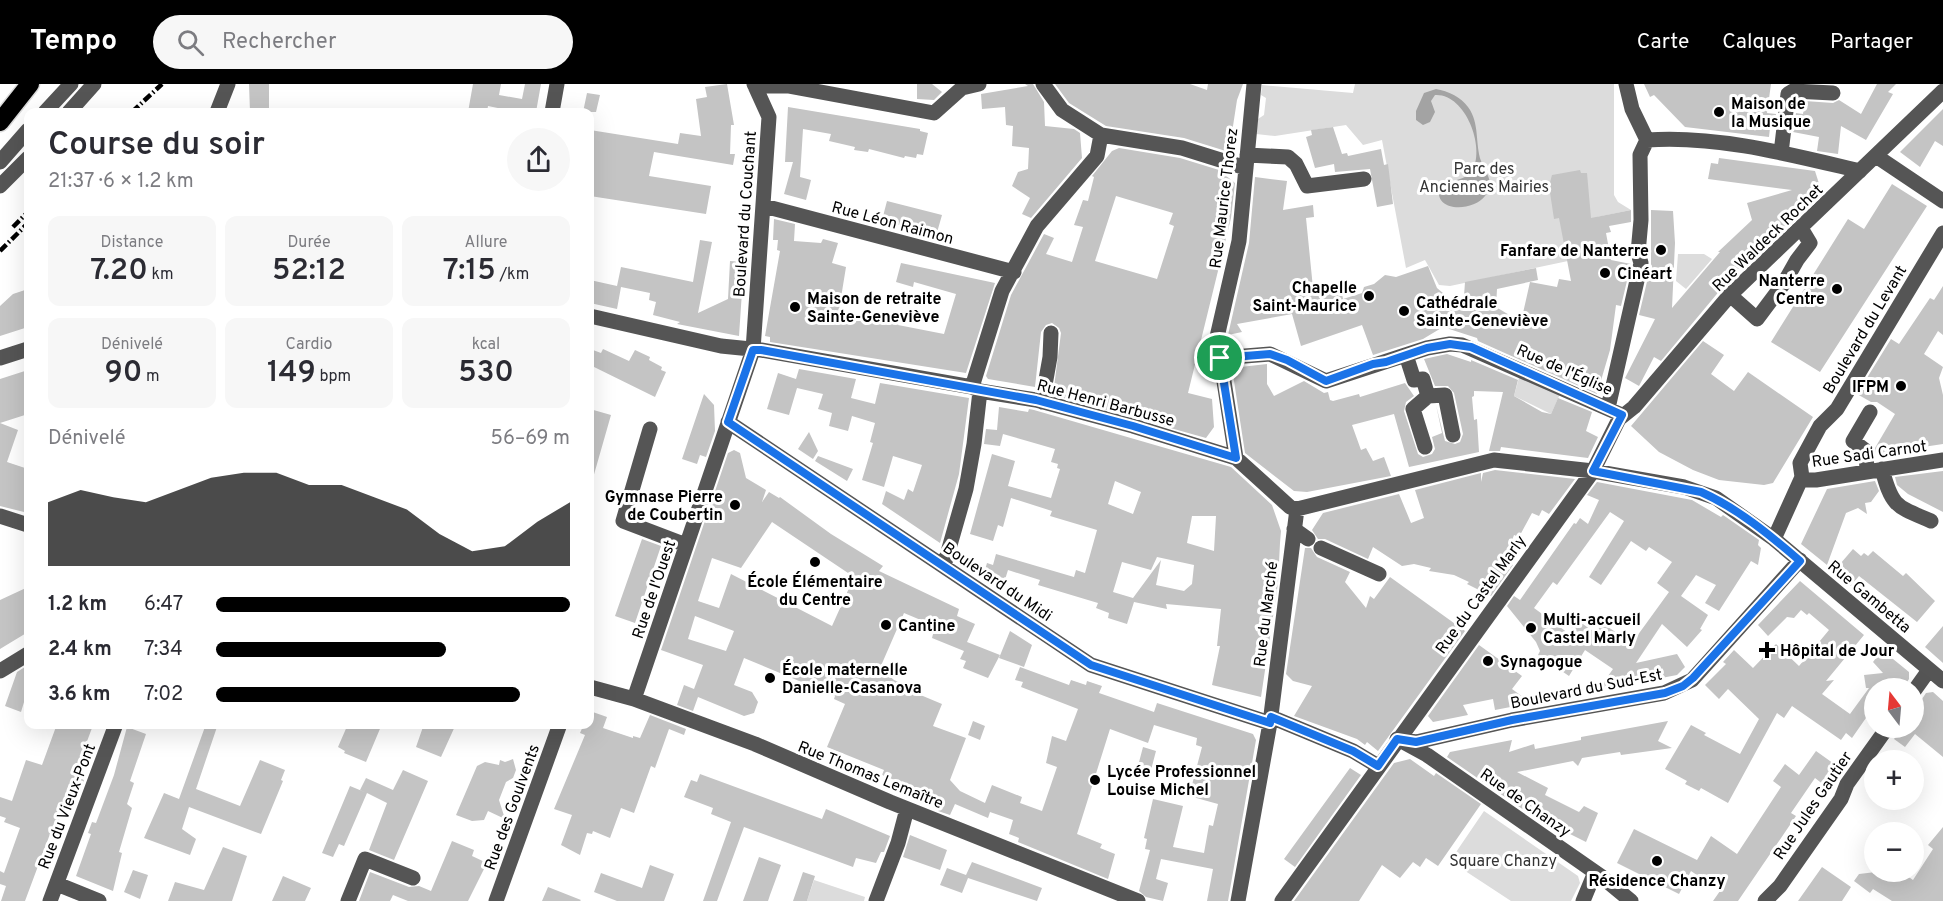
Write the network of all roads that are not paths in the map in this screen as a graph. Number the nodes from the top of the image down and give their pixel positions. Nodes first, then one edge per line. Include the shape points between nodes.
1 (30, 84) edge
2 (71, 84) edge
3 (94, 84) edge
4 (228, 84) edge
5 (557, 84) edge
6 (979, 84) edge
7 (1044, 84) edge
8 (1254, 84) edge
9 (1626, 84) edge
10 (755, 85) edge
11 (1943, 91) edge
12 (1833, 93) dead end
13 (49, 108) edge
14 (73, 108) edge
15 (219, 108) edge
16 (553, 108) edge
17 (0, 122) edge
18 (24, 134) edge
19 (1101, 135) junction
20 (1647, 140) junction
21 (1781, 153) junction
22 (1876, 156) junction
23 (3, 158) edge
24 (1246, 161) junction
25 (24, 162) edge
26 (1860, 171) junction
27 (1364, 179) dead end
28 (0, 186) edge
29 (1943, 201) edge
30 (764, 206) junction
31 (1801, 228) junction
32 (1943, 233) edge
33 (1014, 272) junction
34 (1730, 294) junction
35 (594, 320) edge
36 (1051, 333) dead end
37 (24, 350) edge
38 (753, 350) junction
39 (1406, 355) junction
40 (0, 358) edge
41 (1220, 358) junction
42 (976, 389) junction
43 (1428, 396) junction
44 (1042, 402) junction
45 (1608, 408) junction
46 (1870, 412) dead end
47 (1622, 415) junction
48 (728, 422) junction
49 (650, 429) dead end
50 (1453, 435) dead end
51 (1425, 447) dead end
52 (1236, 458) junction
53 (1943, 460) edge
54 (1875, 470) junction
55 (1593, 471) junction
56 (1802, 477) junction
57 (1297, 509) junction
58 (0, 516) edge
59 (1931, 521) dead end
60 (24, 524) edge
61 (1294, 529) junction
62 (1774, 538) junction
63 (687, 545) junction
64 (1800, 561) junction
65 (944, 566) junction
66 (1379, 574) dead end
67 (24, 656) edge
68 (1929, 670) junction
69 (0, 671) edge
70 (1923, 678) edge
71 (1943, 681) edge
72 (594, 688) edge
73 (634, 699) junction
74 (1270, 720) junction
75 (114, 729) edge
76 (558, 729) edge
77 (1880, 738) edge
78 (1397, 739) junction
79 (1378, 766) junction
80 (907, 808) junction
81 (1596, 872) junction
82 (413, 878) dead end
83 (57, 884) junction
84 (50, 901) edge
85 (99, 901) edge
86 (348, 901) edge
87 (496, 901) edge
88 (876, 901) edge
89 (1138, 901) edge
90 (1238, 901) edge
91 (1282, 901) edge
92 (1583, 901) edge
93 (1630, 901) edge
94 (1765, 901) edge

1 - 17 highway
2 - 13 street
3 - 14 street
4 - 15 street
5 - 16 street
6 - 10 street via 962,88 934,113 788,86
7 - 19 street via 1062,110
8 - 24 street, Rue Maurice Thorez
9 - 20 street via 1632,109
10 - 30 street, Boulevard du Couchant via 769,117
11 - 22 street, Rue Waldeck Rochet
12 - 21 street via 1788,94
18 - 23 street
19 - 24 street
19 - 33 street via 1097,156 1037,226
20 - 21 street via 1672,138
20 - 45 street via 1640,155 1640,270
21 - 26 street
22 - 26 street, Rue Waldeck Rochet
22 - 29 street
24 - 27 street via 1288,157 1307,186
24 - 41 street, Rue Maurice Thorez via 1239,241 1218,328
25 - 28 street
26 - 31 street, Rue Waldeck Rochet
30 - 33 street, Rue Léon Raimon
30 - 38 street, Boulevard du Couchant
31 - 34 street, Rue Waldeck Rochet
31 - 34 street via 1810,243 1757,319
32 - 56 street, Boulevard du Levant via 1837,410 1820,426 1800,463
33 - 42 street via 1002,291
34 - 47 street, Rue Waldeck Rochet via 1634,407
35 - 38 street, Rue Henri Barbusse
36 - 44 street
37 - 40 street
38 - 42 street, Rue Henri Barbusse
38 - 48 street, Boulevard du Couchant
39 - 41 street, Rue de l'Église via 1326,381 1270,354
39 - 43 street via 1414,380 1423,379
39 - 45 street, Rue de l'Église via 1436,345 1471,347
41 - 52 street, Rue Maurice Thorez
42 - 44 street, Rue Henri Barbusse
42 - 65 street via 974,444 966,489
43 - 50 street via 1445,395
43 - 51 street via 1413,409
44 - 52 street, Rue Henri Barbusse
45 - 47 street, Rue de l'Église
46 - 54 street via 1853,441 1866,451
47 - 55 street, Rue du Castel Marly
48 - 63 street, Rue de l'Ouest
48 - 65 street, Boulevard du Midi
49 - 63 street via 622,521
52 - 57 street, Rue Henri Barbusse
53 - 54 street, Rue Sadi Carnot
54 - 56 street, Rue Sadi Carnot via 1807,480
54 - 59 street via 1897,506
55 - 57 street via 1494,460
55 - 62 street, Rue Gambetta via 1701,492
55 - 78 street, Rue du Castel Marly
56 - 62 street, Boulevard du Levant
57 - 61 street, Rue du Marché
58 - 60 street
61 - 66 street via 1315,544
61 - 74 street, Rue du Marché
62 - 64 street, Rue Gambetta
63 - 73 street, Rue de l'Ouest
64 - 68 street, Rue Gambetta
64 - 78 street, Boulevard du Sud-Est via 1683,686 1665,693 1512,720 1416,742
65 - 74 street, Boulevard du Midi via 1091,665
67 - 69 street
68 - 70 street
68 - 71 street, Rue Gambetta
72 - 73 street, Rue Thomas Lemaître
73 - 80 street, Rue Thomas Lemaître via 755,744
74 - 79 street, Boulevard du Midi via 1353,751
74 - 90 street, Rue du Marché
75 - 83 street, Rue du Vieux-Pont
76 - 87 street, Rue des Goulvents
77 - 94 street, Rue Jules Gautier via 1847,784 1841,800
78 - 79 street, Rue du Castel Marly
78 - 81 street, Rue de Chanzy via 1427,755
79 - 91 street, Rue du Castel Marly
80 - 88 street
80 - 89 street, Rue Thomas Lemaître
81 - 92 street
81 - 93 street, Rue de Chanzy
82 - 86 street via 365,859
83 - 84 street, Rue du Vieux-Pont
83 - 85 street

